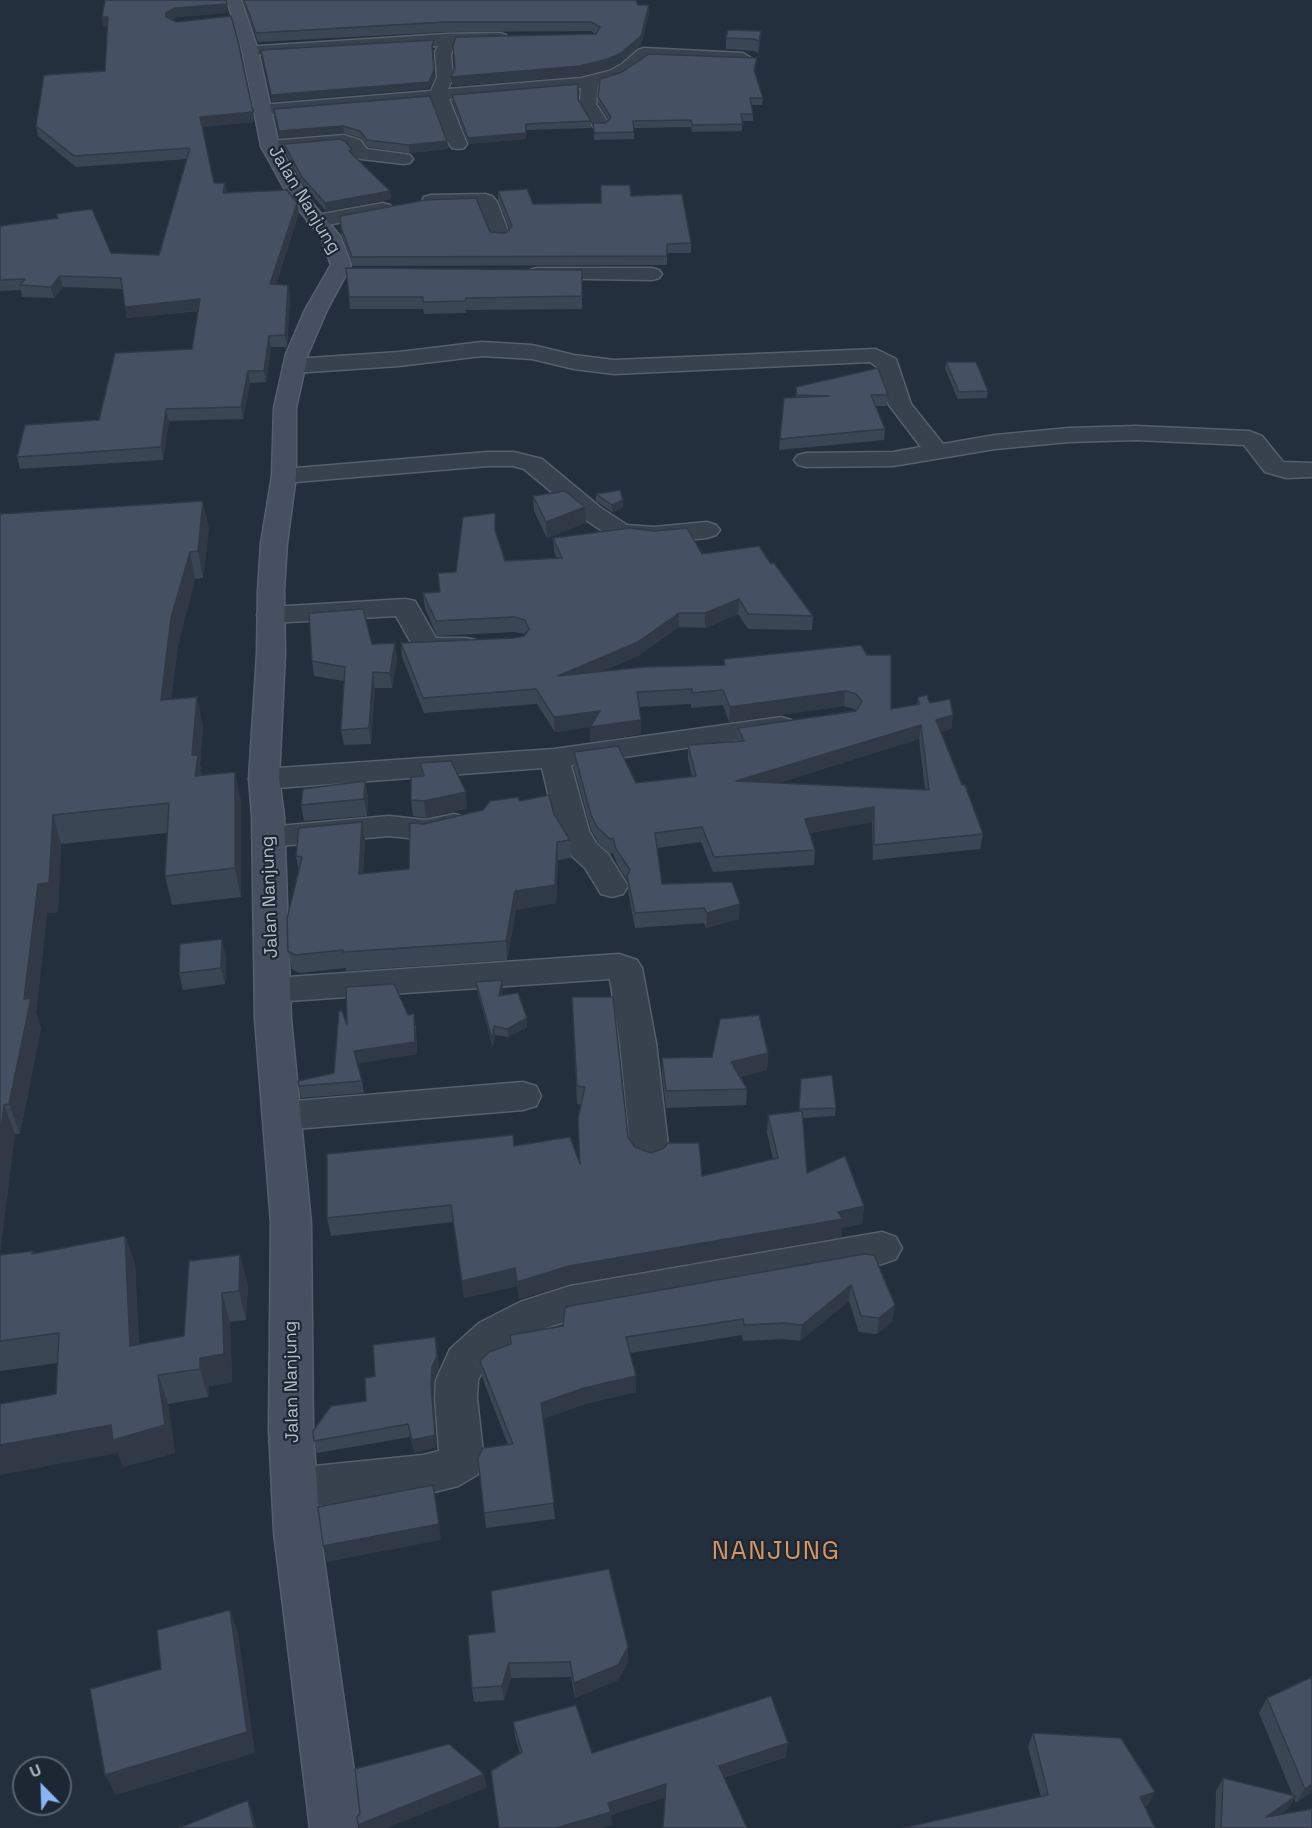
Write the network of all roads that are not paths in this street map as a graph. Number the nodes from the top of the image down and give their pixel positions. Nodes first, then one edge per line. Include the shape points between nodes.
1 (240, 19) edge
2 (655, 34) dead end
3 (521, 38) edge
4 (446, 39) junction
5 (644, 53) junction
6 (754, 58) edge
7 (549, 67) edge
8 (590, 81) junction
9 (558, 85) junction
10 (438, 94) junction
11 (261, 110) junction
12 (600, 124) edge
13 (458, 144) dead end
14 (270, 146) junction
15 (404, 159) dead end
16 (317, 221) junction
17 (500, 236) edge
18 (512, 274) edge
19 (652, 274) dead end
20 (294, 366) junction
21 (937, 452) junction
22 (806, 460) dead end
23 (1312, 470) edge
24 (284, 476) junction
25 (707, 530) dead end
26 (271, 615) junction
27 (494, 644) edge
28 (809, 722) edge
29 (554, 758) junction
30 (264, 779) junction
31 (473, 819) edge
32 (268, 837) junction
33 (612, 886) dead end
34 (274, 990) junction
35 (523, 1096) dead end
36 (283, 1116) junction
37 (650, 1154) edge
38 (882, 1248) dead end
39 (295, 1488) junction
40 (336, 1828) edge

1 - 4 street
1 - 11 main road, Jalan Nanjung
2 - 5 street
3 - 4 street
4 - 10 street via 445,77
5 - 6 street
5 - 8 street via 621,70
7 - 9 street
8 - 9 street
8 - 12 street via 588,104
9 - 10 street
10 - 11 street
10 - 13 street
11 - 14 main road, Jalan Nanjung
14 - 15 street via 344,140 362,154
14 - 16 main road, Jalan Nanjung via 299,199
16 - 17 street via 409,204 485,200
16 - 20 main road, Jalan Nanjung via 330,237 348,274 316,310
18 - 19 street
20 - 21 street via 482,349 532,352 614,367 876,356 888,364 900,405
20 - 24 main road, Jalan Nanjung via 285,408
21 - 22 street via 893,459
21 - 23 street via 1068,435 1211,435 1254,441 1271,466 1278,469
24 - 25 street via 514,459 533,464 620,532 654,535
24 - 26 main road, Jalan Nanjung via 274,543
26 - 27 street via 405,607 427,647
26 - 30 main road, Jalan Nanjung
28 - 29 street
29 - 30 street
29 - 33 street via 573,831
30 - 32 main road, Jalan Nanjung
31 - 32 street via 426,830 389,826
32 - 34 main road, Jalan Nanjung
34 - 36 main road, Jalan Nanjung via 273,1019
34 - 37 street via 625,968
35 - 36 street
36 - 39 main road, Jalan Nanjung via 291,1223 291,1431
38 - 39 street via 570,1303 534,1314 494,1336 465,1362 457,1380 456,1398 462,1461 442,1472 423,1476
39 - 40 main road, Jalan Nanjung via 297,1532

